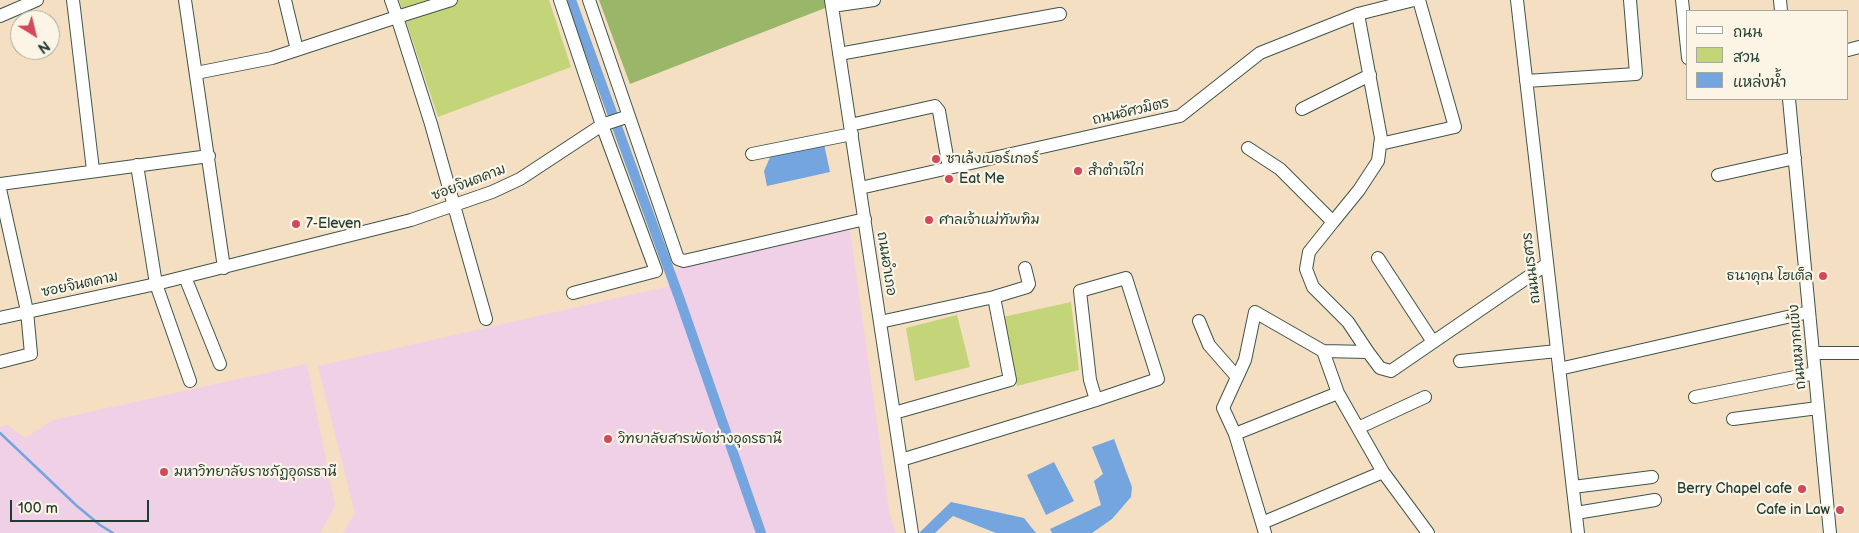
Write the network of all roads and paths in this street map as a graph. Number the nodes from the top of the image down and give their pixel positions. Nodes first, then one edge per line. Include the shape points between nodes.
1 (37, 0) edge
2 (73, 0) edge
3 (185, 0) edge
4 (285, 0) edge
5 (391, 0) edge
6 (451, 0) edge
7 (560, 0) edge
8 (589, 0) edge
9 (874, 0) edge
10 (1414, 0) edge
11 (1419, 0) edge
12 (1517, 0) edge
13 (1630, 0) edge
14 (1682, 0) edge
15 (832, 3) edge
16 (1060, 14) dead end
17 (1358, 14) junction
18 (0, 16) edge
19 (397, 17) junction
20 (1686, 39) edge
21 (297, 50) junction
22 (839, 54) junction
23 (196, 73) junction
24 (1370, 75) junction
25 (1526, 81) junction
26 (1789, 100) edge
27 (1302, 109) dead end
28 (625, 117) junction
29 (604, 124) junction
30 (851, 130) junction
31 (1380, 144) junction
32 (1248, 148) dead end
33 (752, 154) dead end
34 (209, 156) junction
35 (1795, 158) junction
36 (137, 165) junction
37 (949, 168) junction
38 (93, 170) junction
39 (1718, 174) dead end
40 (0, 184) edge
41 (860, 188) junction
42 (0, 189) edge
43 (454, 205) junction
44 (864, 219) junction
45 (1333, 222) junction
46 (1378, 258) dead end
47 (1547, 264) junction
48 (224, 268) junction
49 (1025, 268) dead end
50 (185, 277) junction
51 (156, 284) junction
52 (573, 293) dead end
53 (994, 297) junction
54 (27, 312) junction
55 (1809, 312) junction
56 (0, 318) edge
57 (486, 319) dead end
58 (1199, 321) dead end
59 (880, 322) junction
60 (1434, 342) junction
61 (1323, 351) junction
62 (1557, 351) junction
63 (1368, 352) junction
64 (1813, 353) junction
65 (1859, 353) edge
66 (1460, 361) dead end
67 (0, 362) edge
68 (220, 364) dead end
69 (1559, 370) junction
70 (1815, 373) junction
71 (1237, 377) junction
72 (190, 381) dead end
73 (1338, 393) junction
74 (1424, 397) dead end
75 (1695, 397) dead end
76 (1096, 400) junction
77 (1818, 408) junction
78 (894, 413) junction
79 (1733, 419) dead end
80 (1358, 428) junction
81 (1235, 434) junction
82 (901, 460) junction
83 (1383, 472) junction
84 (1652, 477) dead end
85 (1573, 488) junction
86 (1656, 500) dead end
87 (1576, 513) junction
88 (1264, 528) edge
89 (912, 530) edge
90 (1428, 533) edge
91 (1578, 533) edge
92 (1830, 533) edge

1 - 18 street
2 - 38 street
3 - 23 street
4 - 21 street
5 - 19 street
6 - 19 street
7 - 29 street
8 - 28 street
9 - 15 street
10 - 17 street, ถนนอัศวมิตร
11 - 31 street via 1455,127
12 - 25 street, ถนนนเรศวร
13 - 25 street via 1636,74
14 - 20 street
15 - 22 street, ถนนอำเภอ
16 - 22 street
17 - 24 street
17 - 37 street, ถนนอัศวมิตร via 1260,53 1180,116
19 - 21 street
19 - 43 street
21 - 23 street
22 - 30 street, ถนนอำเภอ
23 - 34 street
24 - 27 street
24 - 31 street
25 - 47 street, ถนนนเรศวร
26 - 35 street, ถนนหมากแข้ง
28 - 29 street, ซอยจินตคาม
28 - 44 street via 678,259 684,261
29 - 43 street, ซอยจินตคาม via 520,179
29 - 52 street via 656,270
30 - 33 street
30 - 37 street via 935,106 939,111
30 - 41 street, ถนนอำเภอ
31 - 45 street via 1378,161
32 - 45 street via 1280,169
34 - 36 street
34 - 48 street
35 - 39 street
35 - 55 street, ถนนหมากแข้ง
36 - 38 street
36 - 51 street
37 - 41 street, ถนนอัศวมิตร
38 - 40 street
41 - 44 street, ถนนอำเภอ
42 - 54 street
43 - 48 street, ซอยจินตคาม via 410,220
43 - 57 street
44 - 59 street, ถนนอำเภอ
45 - 63 street via 1309,252 1306,269 1313,287 1348,322
46 - 60 street
47 - 60 street
47 - 62 street, ถนนนเรศวร
48 - 50 street, ซอยจินตคาม
49 - 53 street via 1028,287
50 - 51 street, ซอยจินตคาม
50 - 68 street
51 - 54 street, ซอยจินตคาม
51 - 72 street
53 - 59 street
53 - 78 street via 1010,380
54 - 56 street, ซอยจินตคาม
54 - 67 street via 31,354
55 - 64 street, ถนนหมากแข้ง
55 - 69 street
58 - 71 street via 1209,345
59 - 78 street, ถนนอำเภอ
60 - 63 street via 1391,371 1380,368
61 - 63 street
61 - 71 street via 1255,312 1245,360
61 - 73 street
62 - 66 street
62 - 69 street, ถนนนเรศวร
64 - 65 street
64 - 70 street, ถนนหมากแข้ง
69 - 85 street, ถนนนเรศวร
70 - 75 street
70 - 77 street, ถนนหมากแข้ง
71 - 81 street via 1223,408
73 - 80 street
73 - 81 street
74 - 80 street
76 - 76 street via 1158,379 1126,278 1080,291 1090,380
76 - 82 street
77 - 79 street
77 - 92 street, ถนนหมากแข้ง
78 - 82 street, ถนนอำเภอ
80 - 83 street
81 - 88 street
82 - 89 street, ถนนอำเภอ
83 - 88 street
83 - 90 street
84 - 85 street
85 - 87 street, ถนนนเรศวร
86 - 87 street
87 - 91 street, ถนนนเรศวร

